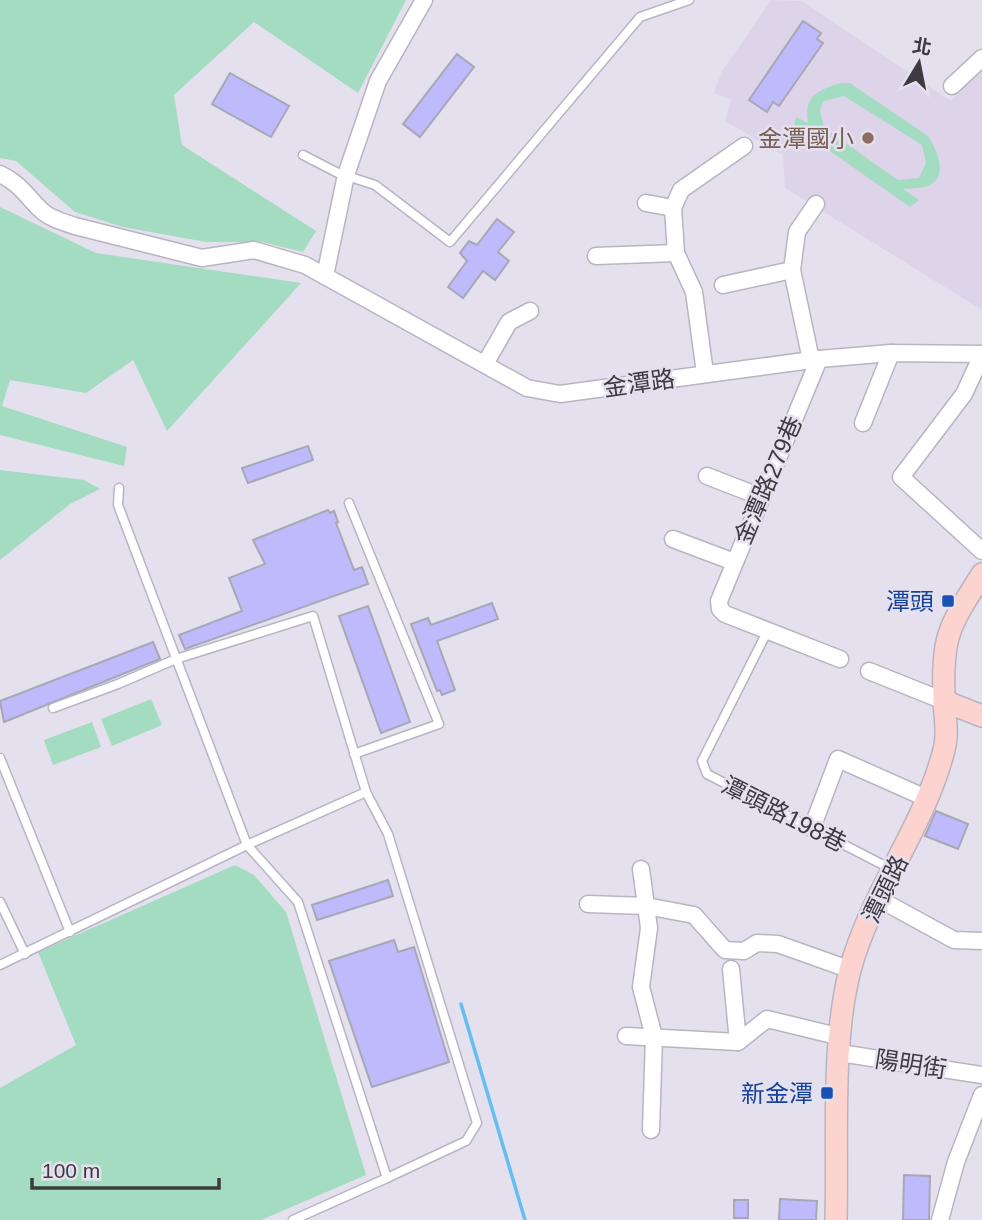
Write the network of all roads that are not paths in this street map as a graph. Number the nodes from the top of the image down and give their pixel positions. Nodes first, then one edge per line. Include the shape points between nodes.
1 (424, 0) edge
2 (689, 0) edge
3 (982, 58) edge
4 (952, 86) dead end
5 (744, 146) dead end
6 (303, 155) dead end
7 (0, 174) edge
8 (346, 175) junction
9 (646, 203) dead end
10 (817, 204) dead end
11 (673, 208) junction
12 (676, 253) junction
13 (596, 256) dead end
14 (792, 270) junction
15 (325, 276) junction
16 (723, 285) dead end
17 (530, 311) dead end
18 (891, 353) junction
19 (982, 355) edge
20 (815, 359) junction
21 (485, 364) junction
22 (705, 373) junction
23 (863, 423) dead end
24 (707, 476) dead end
25 (119, 488) dead end
26 (761, 497) junction
27 (349, 502) dead end
28 (673, 540) dead end
29 (982, 551) edge
30 (734, 562) junction
31 (982, 574) edge
32 (768, 630) junction
33 (176, 659) junction
34 (840, 659) dead end
35 (869, 671) dead end
36 (944, 701) junction
37 (53, 708) dead end
38 (982, 716) edge
39 (354, 754) junction
40 (0, 758) edge
41 (366, 792) junction
42 (926, 798) junction
43 (812, 828) junction
44 (247, 845) junction
45 (641, 869) dead end
46 (891, 869) junction
47 (879, 899) junction
48 (0, 902) edge
49 (588, 904) dead end
50 (646, 905) junction
51 (70, 932) junction
52 (982, 941) edge
53 (25, 954) junction
54 (0, 965) edge
55 (731, 969) dead end
56 (850, 970) junction
57 (626, 1036) dead end
58 (654, 1037) junction
59 (738, 1042) junction
60 (841, 1045) junction
61 (982, 1076) edge
62 (982, 1095) edge
63 (651, 1130) dead end
64 (387, 1178) junction
65 (293, 1220) edge
66 (836, 1220) edge
67 (940, 1220) edge

1 - 8 street via 378,81
2 - 8 lane via 640,17 450,242 375,186
3 - 4 street
5 - 11 street via 681,190
6 - 8 lane
7 - 15 street, 金潭路 via 23,187 39,209 56,220 202,258 254,250
8 - 15 street
9 - 11 street
10 - 14 street via 797,232
11 - 12 street
12 - 13 street
12 - 22 street via 694,292
14 - 16 street
14 - 20 street
15 - 21 street, 金潭路
17 - 21 street via 509,322
18 - 19 street, 金潭路
18 - 20 street, 金潭路
18 - 23 street
19 - 29 street via 964,394 901,477
20 - 22 street, 金潭路
20 - 26 street, 金潭路279巷
21 - 22 street, 金潭路 via 527,388 560,394
24 - 26 street
25 - 33 lane via 118,505
26 - 30 street, 金潭路279巷
27 - 39 lane via 439,724
28 - 30 street
30 - 32 street, 金潭路279巷 via 720,609
31 - 36 street, 潭頭路 via 945,638
32 - 34 street
32 - 43 lane, 潭頭路198巷 via 702,761 708,774
33 - 37 lane
33 - 39 lane via 313,616
33 - 44 lane
35 - 36 street
36 - 38 street
36 - 42 street, 潭頭路 via 948,734
39 - 41 lane
40 - 51 lane
41 - 44 lane
41 - 64 lane via 388,834 477,1123 466,1141
42 - 43 street via 838,759
42 - 46 street, 潭頭路 via 913,834
43 - 46 lane, 潭頭路198巷
44 - 51 lane
44 - 64 lane via 298,902
45 - 50 street
46 - 47 street, 潭頭路
47 - 52 street via 954,940
47 - 56 street, 潭頭路
48 - 53 lane
49 - 50 street
50 - 56 street via 694,915 725,950 778,944
50 - 58 street via 649,928 641,987
51 - 53 lane
53 - 54 lane
55 - 59 street
56 - 60 street, 潭頭路
57 - 58 street
58 - 59 street
58 - 63 street
59 - 60 street, 陽明街 via 768,1020
60 - 61 street, 陽明街
60 - 66 street, 潭頭路
62 - 67 street
64 - 65 lane

